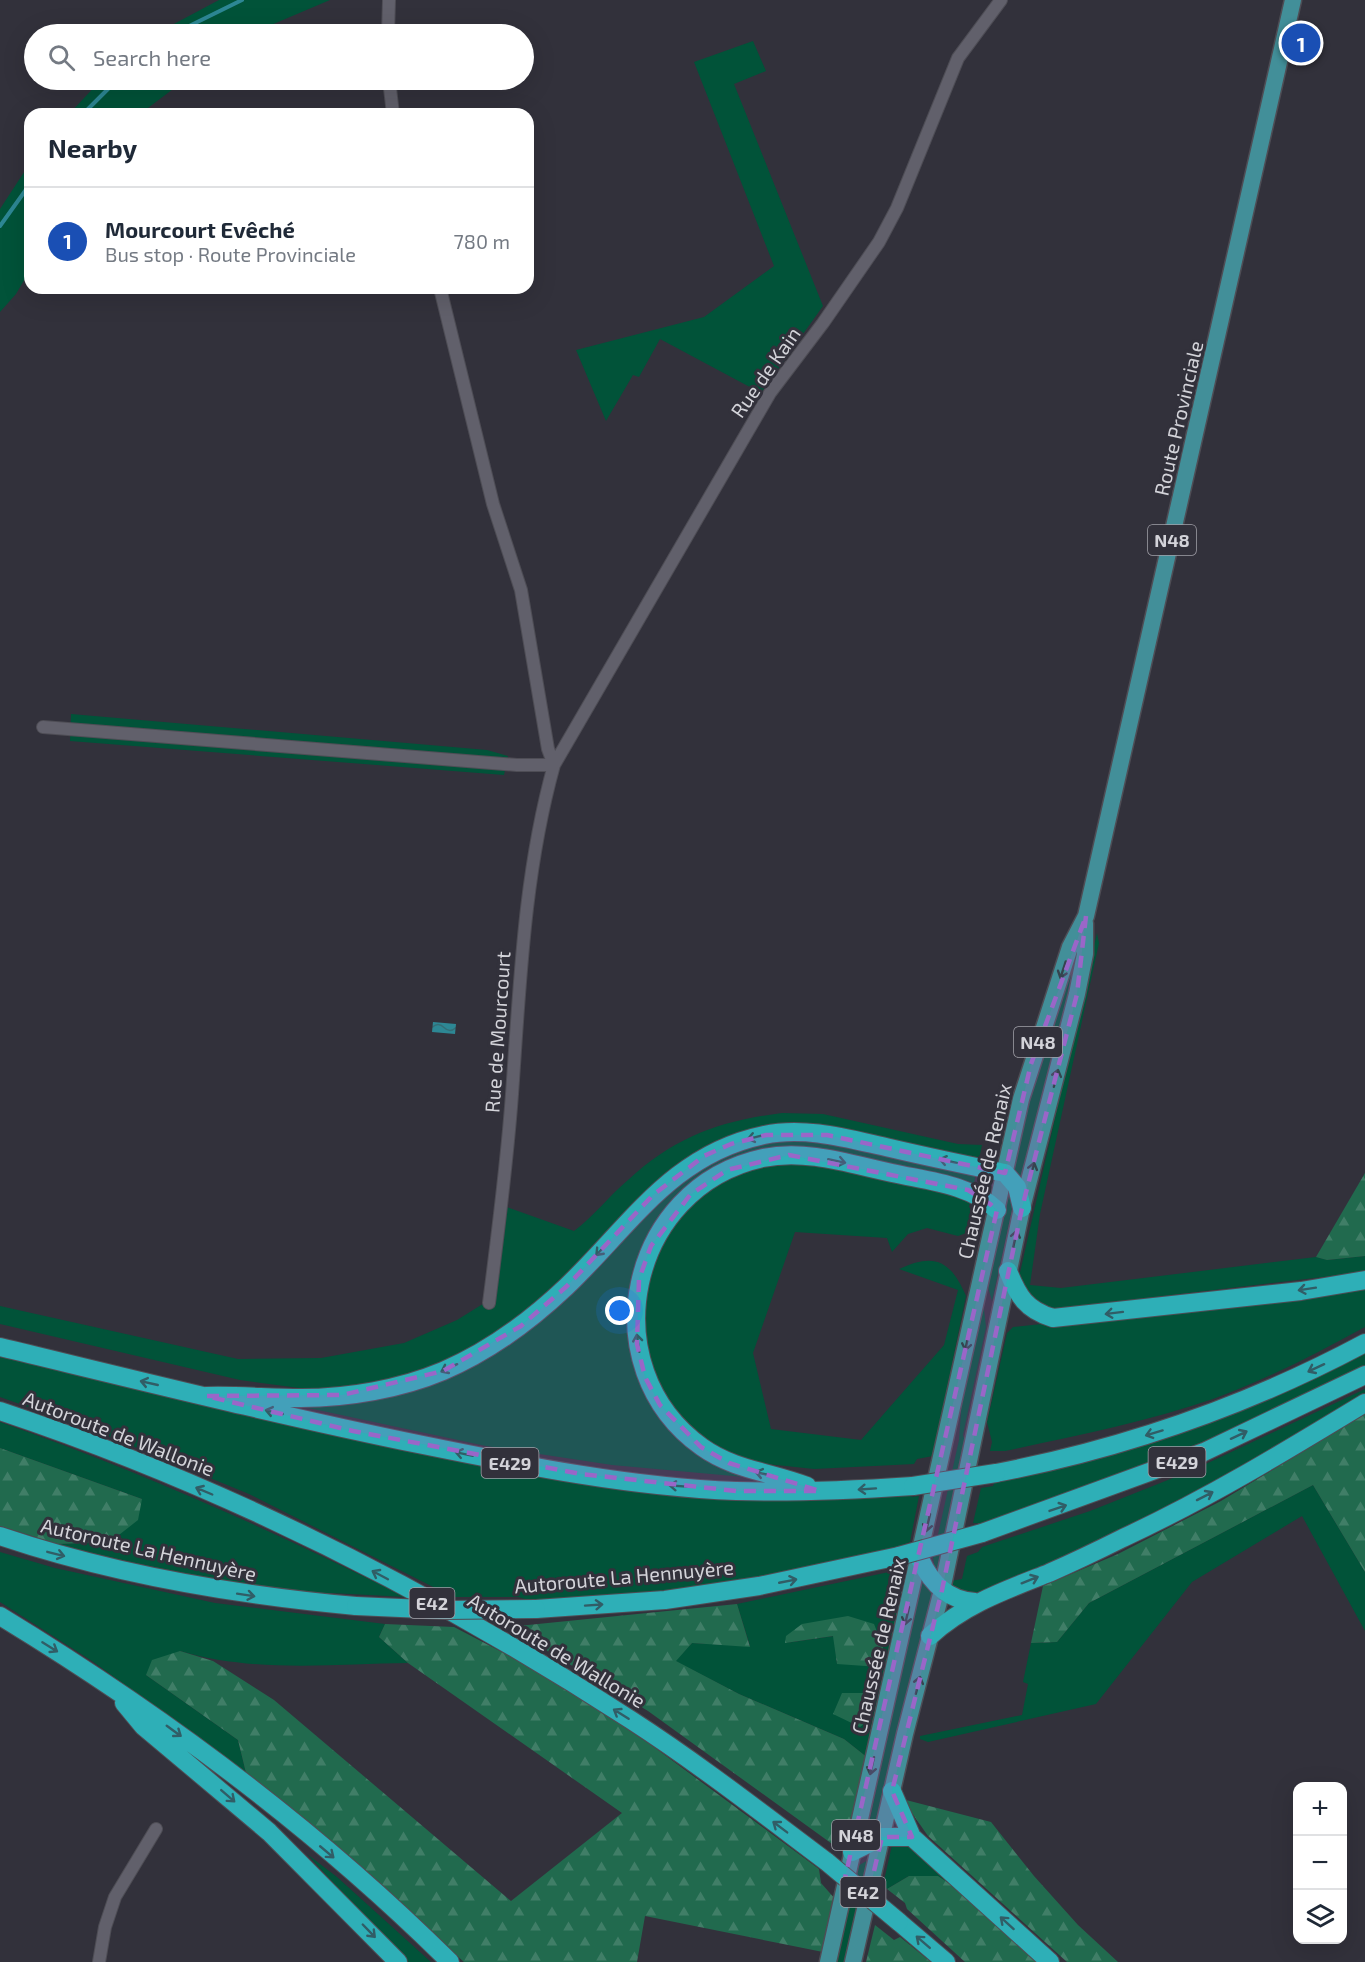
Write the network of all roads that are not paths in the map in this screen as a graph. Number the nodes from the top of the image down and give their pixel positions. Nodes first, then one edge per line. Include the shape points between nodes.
1 (389, 0) edge
2 (1001, 0) edge
3 (1293, 0) edge
4 (388, 24) edge
5 (390, 90) edge
6 (392, 108) edge
7 (441, 294) edge
8 (43, 727) dead end
9 (554, 765) junction
10 (1086, 916) junction
11 (1005, 1173) junction
12 (1022, 1208) junction
13 (997, 1210) junction
14 (1008, 1271) junction
15 (1365, 1280) edge
16 (489, 1303) dead end
17 (1365, 1343) edge
18 (0, 1347) edge
19 (1365, 1375) edge
20 (206, 1396) junction
21 (1365, 1403) edge
22 (0, 1411) edge
23 (820, 1491) junction
24 (0, 1536) edge
25 (920, 1559) junction
26 (942, 1590) junction
27 (975, 1602) junction
28 (0, 1616) edge
29 (930, 1636) junction
30 (110, 1685) junction
31 (892, 1791) junction
32 (156, 1829) dead end
33 (882, 1837) junction
34 (912, 1837) junction
35 (852, 1852) junction
36 (99, 1962) edge
37 (398, 1962) edge
38 (450, 1962) edge
39 (828, 1962) edge
40 (854, 1962) edge
41 (946, 1962) edge
42 (1050, 1962) edge

1 - 4 street
2 - 9 street, Rue de Kain via 958,58 897,208 879,242 770,393
3 - 10 main road, Route Provinciale / N48
5 - 6 street
7 - 9 street via 490,494 521,590
8 - 9 street
9 - 16 street, Rue de Mourcourt via 524,923 508,1151
10 -> 11 main road, Chaussée de Renaix / N48 via 1071,947 1031,1064
12 -> 10 main road, N48 via 1077,994
11 - 12 highway via 1017,1187
11 - 13 main road, Chaussée de Renaix / N48
11 -> 20 highway via 827,1135 796,1132 731,1144 704,1156 652,1195 567,1286 521,1326 443,1371 342,1395
14 -> 12 main road, N48
23 -> 13 highway via 729,1463 701,1447 660,1406 645,1377 635,1313 639,1279 651,1246 667,1220 690,1196 727,1170 762,1158 789,1155 819,1157 968,1190
13 -> 25 main road, Chaussée de Renaix / N48
15 -> 14 highway via 1053,1318 1025,1304
14 - 26 main road, N48
17 -> 23 highway, E429, bridge via 1267,1391 1172,1428 1093,1452 914,1486
20 -> 18 highway, E429
24 -> 19 highway, Autoroute La Hennuyère / E429, bridge via 46,1551 200,1587 268,1598 445,1610 536,1609 665,1600 828,1573 982,1533 1204,1452
23 -> 20 highway, E429 via 736,1491 581,1474 353,1431
27 -> 21 highway via 1135,1533
41 -> 22 highway, Autoroute de Wallonie / E42, bridge via 827,1862 731,1790 631,1720 529,1657 408,1589 240,1506
25 - 26 highway
25 -> 35 main road, Chaussée de Renaix / N48
26 - 27 highway via 960,1601
26 - 29 main road, N48
27 - 29 highway
28 -> 30 highway
31 -> 29 main road, N48
30 -> 37 highway via 143,1726 268,1832
30 -> 38 highway via 279,1812
31 - 33 main road, N48
31 - 34 highway
32 - 36 street via 115,1897
33 - 34 highway
33 - 35 highway
33 - 40 main road, N48
42 -> 34 highway
35 - 39 main road, Chaussée de Renaix / N48

